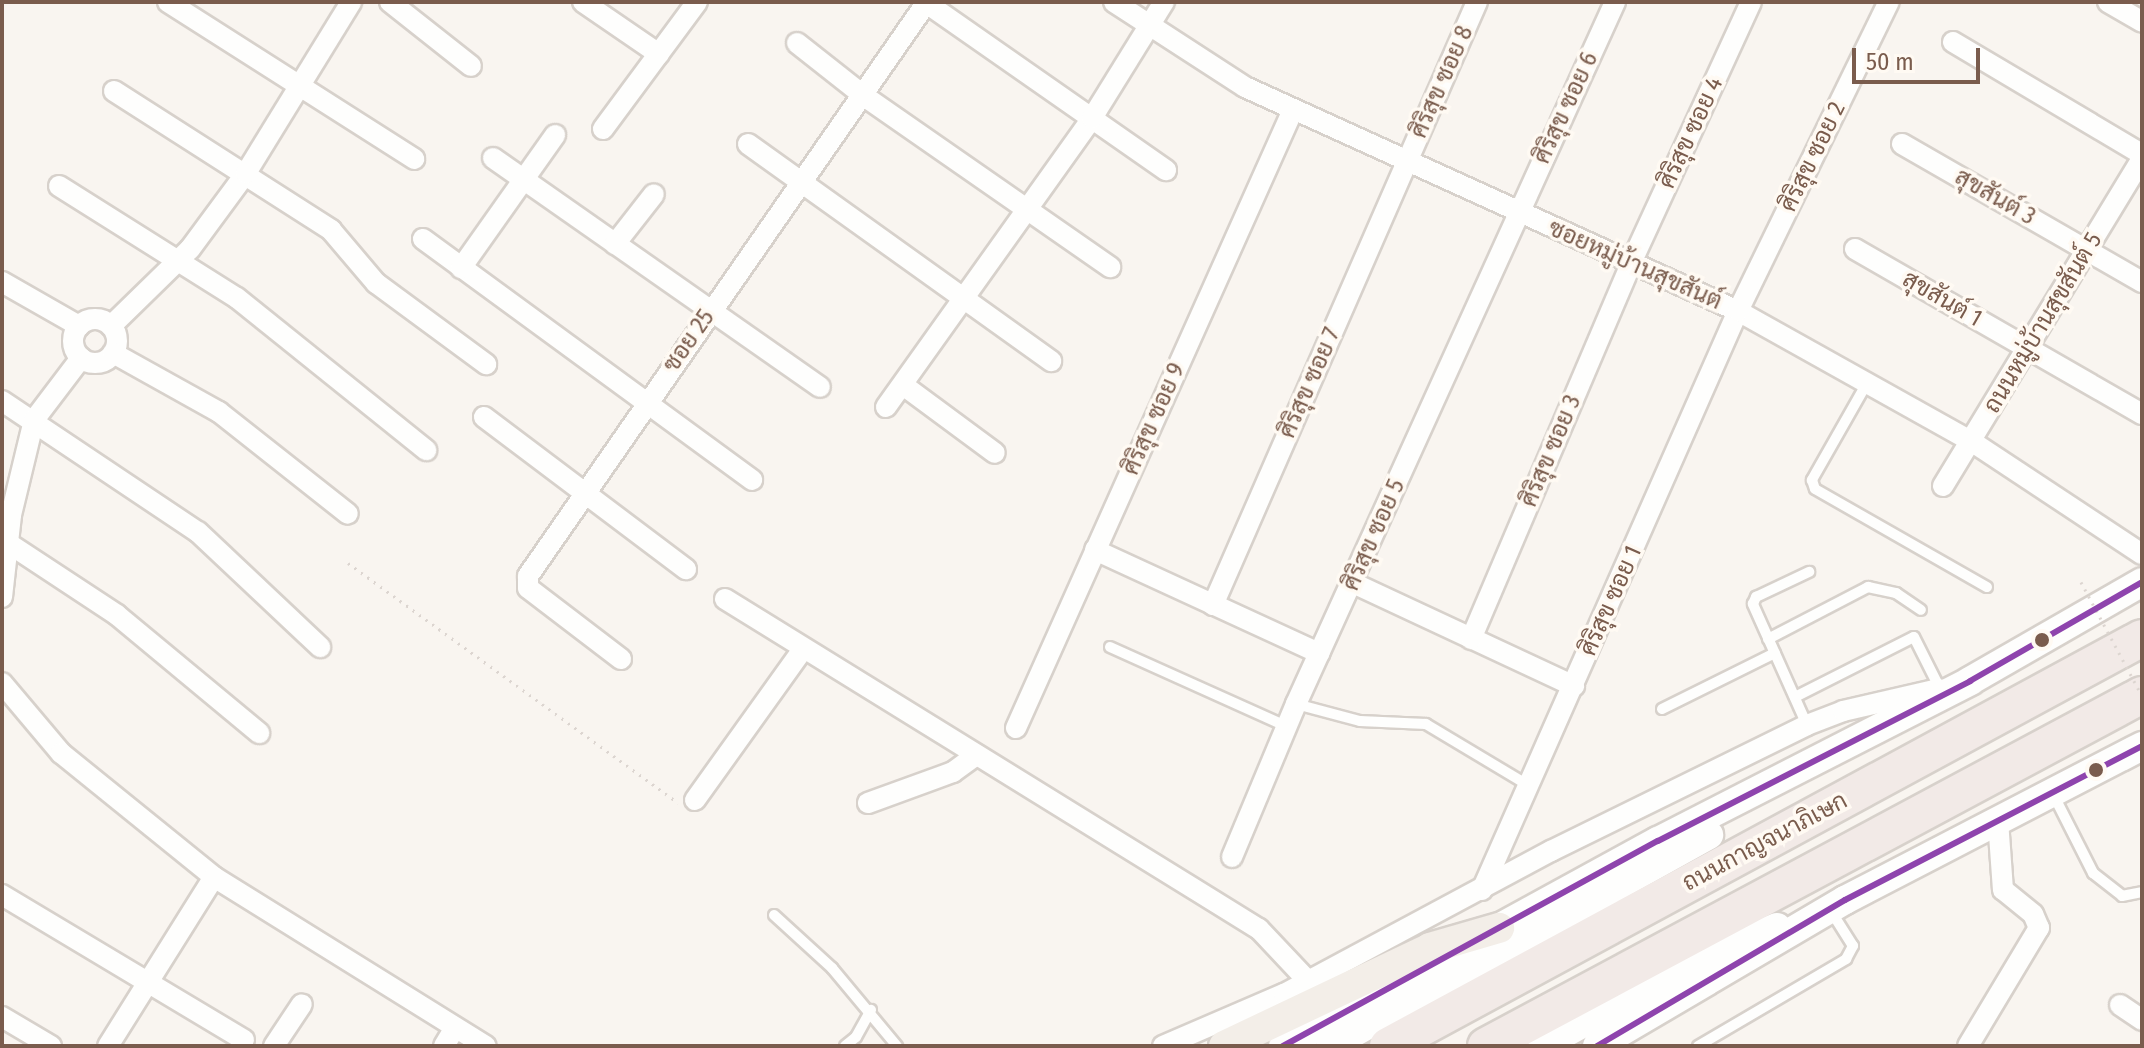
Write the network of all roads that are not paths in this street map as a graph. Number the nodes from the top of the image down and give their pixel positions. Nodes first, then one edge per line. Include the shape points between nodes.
1 (168, 2) edge
2 (351, 2) edge
3 (390, 2) edge
4 (583, 2) edge
5 (697, 2) edge
6 (926, 2) edge
7 (1114, 2) edge
8 (1164, 2) edge
9 (1477, 2) edge
10 (1615, 2) edge
11 (1751, 2) edge
12 (1889, 2) edge
13 (2108, 2) edge
14 (2142, 22) edge
15 (1147, 26) junction
16 (1953, 42) dead end
17 (797, 43) dead end
18 (659, 54) junction
19 (471, 66) dead end
20 (298, 85) junction
21 (114, 91) dead end
22 (864, 96) junction
23 (1293, 110) junction
24 (1092, 118) junction
25 (603, 129) dead end
26 (555, 135) dead end
27 (748, 144) dead end
28 (1902, 144) dead end
29 (2142, 157) edge
30 (493, 158) dead end
31 (414, 159) dead end
32 (1407, 161) junction
33 (1166, 170) dead end
34 (246, 173) junction
35 (525, 181) junction
36 (801, 182) junction
37 (59, 186) dead end
38 (654, 194) dead end
39 (1029, 207) junction
40 (1517, 213) junction
41 (423, 239) dead end
42 (615, 244) junction
43 (1855, 249) dead end
44 (2088, 249) junction
45 (179, 261) junction
46 (1631, 263) junction
47 (1110, 267) dead end
48 (461, 268) junction
49 (2, 282) edge
50 (2142, 282) edge
51 (964, 298) junction
52 (1738, 311) junction
53 (710, 312) junction
54 (79, 326) junction
55 (111, 326) junction
56 (2029, 348) junction
57 (113, 353) junction
58 (81, 358) junction
59 (1051, 361) dead end
60 (486, 364) dead end
61 (1867, 383) junction
62 (903, 385) junction
63 (820, 387) dead end
64 (2, 401) edge
65 (646, 403) junction
66 (886, 407) dead end
67 (2142, 414) edge
68 (484, 417) dead end
69 (34, 420) junction
70 (1971, 441) junction
71 (426, 450) dead end
72 (995, 453) dead end
73 (752, 480) dead end
74 (1943, 486) dead end
75 (585, 490) junction
76 (348, 514) dead end
77 (7, 534) edge
78 (1095, 550) junction
79 (2142, 554) edge
80 (686, 569) dead end
81 (1809, 572) dead end
82 (2142, 582) edge
83 (1353, 583) junction
84 (1987, 587) dead end
85 (2, 597) edge
86 (725, 599) dead end
87 (1213, 605) junction
88 (1921, 610) dead end
89 (2142, 638) edge
90 (1471, 639) junction
91 (1768, 639) junction
92 (320, 647) dead end
93 (1110, 647) dead end
94 (803, 649) junction
95 (1319, 653) junction
96 (1775, 653) junction
97 (621, 659) dead end
98 (1970, 681) junction
99 (2, 683) edge
100 (1574, 686) junction
101 (1940, 689) junction
102 (2142, 696) edge
103 (1795, 697) junction
104 (1296, 704) junction
105 (1662, 709) dead end
106 (1807, 725) junction
107 (1286, 726) junction
108 (1016, 728) dead end
109 (259, 733) dead end
110 (2142, 748) edge
111 (976, 755) junction
112 (1528, 785) junction
113 (2052, 793) junction
114 (695, 800) road end
115 (868, 803) dead end
116 (1998, 821) junction
117 (1232, 857) dead end
118 (214, 877) junction
119 (1482, 890) junction
120 (2142, 892) edge
121 (2, 895) edge
122 (1837, 905) junction
123 (774, 915) dead end
124 (1512, 935) junction
125 (1309, 982) junction
126 (149, 983) junction
127 (302, 1004) dead end
128 (2120, 1005) dead end
129 (871, 1010) junction
130 (2, 1017) edge
131 (2142, 1020) edge
132 (455, 1028) junction
133 (244, 1040) dead end
134 (51, 1046) edge
135 (108, 1046) edge
136 (274, 1046) edge
137 (444, 1046) edge
138 (486, 1046) edge
139 (845, 1046) edge
140 (897, 1046) edge
141 (1163, 1046) edge
142 (1224, 1046) edge
143 (1283, 1046) edge
144 (1330, 1046) edge
145 (1388, 1046) edge
146 (1486, 1046) edge
147 (1542, 1046) edge
148 (1597, 1046) edge
149 (1698, 1046) edge
150 (1968, 1046) edge

1 - 20 street
2 - 20 street
3 - 19 street
4 - 18 street
5 - 18 street
6 - 22 street, ซอย 25
6 - 24 street
7 - 15 street, ซอยหมู่บ้านสุขสันต์
8 - 15 street
9 - 32 street, ศิริสุข ซอย 8
10 - 40 street, ศิริสุข ซอย 6
11 - 46 street, ศิริสุข ซอย 4
12 - 52 street, ศิริสุข ซอย 2
13 - 14 street
15 - 23 street, ซอยหมู่บ้านสุขสันต์
15 - 24 street
16 - 29 street
17 - 22 street
18 - 25 street
20 - 31 street
20 - 34 street
21 - 34 street
22 - 36 street, ซอย 25
22 - 39 street
23 - 32 street, ซอยหมู่บ้านสุขสันต์
23 - 78 street, ศิริสุข ซอย 9
24 - 33 street
24 - 39 street
26 - 35 street
27 - 36 street
28 - 44 street, สุขสันต์ 3
29 - 44 street, ถนนหมู่บ้านสุขสันต์ 5
30 - 35 street
32 - 40 street, ซอยหมู่บ้านสุขสันต์
32 - 87 street, ศิริสุข ซอย 7
34 - 45 street
34 - 60 street via 331,230 376,283
35 - 42 street
35 - 48 street
36 - 51 street
36 - 53 street, ซอย 25
37 - 45 street
38 - 42 street
39 - 47 street
39 - 51 street
40 - 46 street, ซอยหมู่บ้านสุขสันต์
40 - 83 street, ศิริสุข ซอย 5
41 - 48 street
42 - 53 street
43 - 56 street, สุขสันต์ 1
44 - 50 street, สุขสันต์ 3
44 - 56 street, ถนนหมู่บ้านสุขสันต์ 5
45 - 55 street
45 - 71 street via 237,298
46 - 52 street, ซอยหมู่บ้านสุขสันต์
46 - 90 street, ศิริสุข ซอย 3
48 - 65 street
49 - 54 street
51 - 59 street
51 - 62 street
52 - 61 street, ซอยหมู่บ้านสุขสันต์
52 - 100 street, ศิริสุข ซอย 1
53 - 63 street
53 - 65 street, ซอย 25
54 - 55 street via 98,319
54 - 58 street via 73,339
55 - 57 street via 116,339
56 - 67 street, สุขสันต์ 1
56 - 70 street, ถนนหมู่บ้านสุขสันต์ 5
57 - 58 street via 94,363
57 - 76 street via 219,412
58 - 69 street
61 - 70 street, ซอยหมู่บ้านสุขสันต์
61 - 84 lane via 1812,480 1815,489
62 - 66 street
62 - 72 street
64 - 69 street
65 - 73 street
65 - 75 street, ซอย 25
68 - 75 street
69 - 77 street
69 - 92 street via 198,532
70 - 74 street, ถนนหมู่บ้านสุขสันต์ 5
70 - 79 street, ซอยหมู่บ้านสุขสันต์
75 - 80 street
75 - 97 street, ซอย 25 via 526,585
77 - 85 street
77 - 109 street via 117,615
78 - 87 street
78 - 108 street, ศิริสุข ซอย 9
81 - 91 lane via 1756,597 1755,612
82 - 98 main road
83 - 90 street
83 - 95 street, ศิริสุข ซอย 5
86 - 94 street
87 - 95 street
88 - 91 lane via 1896,593 1868,587
89 - 145 highway, ถนนกาญจนาภิเษก
90 - 100 street
91 - 96 lane
93 - 107 lane
94 - 111 street
94 - 114 street
95 - 104 street, ศิริสุข ซอย 5
96 - 103 lane
96 - 105 lane
98 - 101 street
98 - 124 main road
99 - 118 street via 61,753
100 - 112 street, ศิริสุข ซอย 1
101 - 103 lane via 1914,637
101 - 106 street via 1843,711
102 - 146 highway, ถนนกาญจนาภิเษก
103 - 106 lane
104 - 107 street, ศิริสุข ซอย 5
104 - 112 lane via 1360,721 1426,724
106 - 119 street
107 - 117 street, ศิริสุข ซอย 5
110 - 113 main road
111 - 115 street via 953,772
111 - 125 street via 1259,929
112 - 119 street, ศิริสุข ซอย 1
113 - 116 main road
113 - 120 lane via 2093,873 2122,896
116 - 122 main road
116 - 150 street via 2003,890 2033,914 2039,928
118 - 126 street
118 - 132 street
119 - 125 street
121 - 126 street
122 - 147 main road via 1701,958
122 - 148 main road
122 - 149 lane via 1853,946 1846,959
123 - 129 lane
124 - 142 main road via 1430,948
124 - 143 main road
124 - 144 main road
125 - 141 street
126 - 133 street
126 - 135 street
127 - 136 street
128 - 131 street
129 - 139 lane
129 - 140 lane
130 - 134 street
132 - 137 street
132 - 138 street

